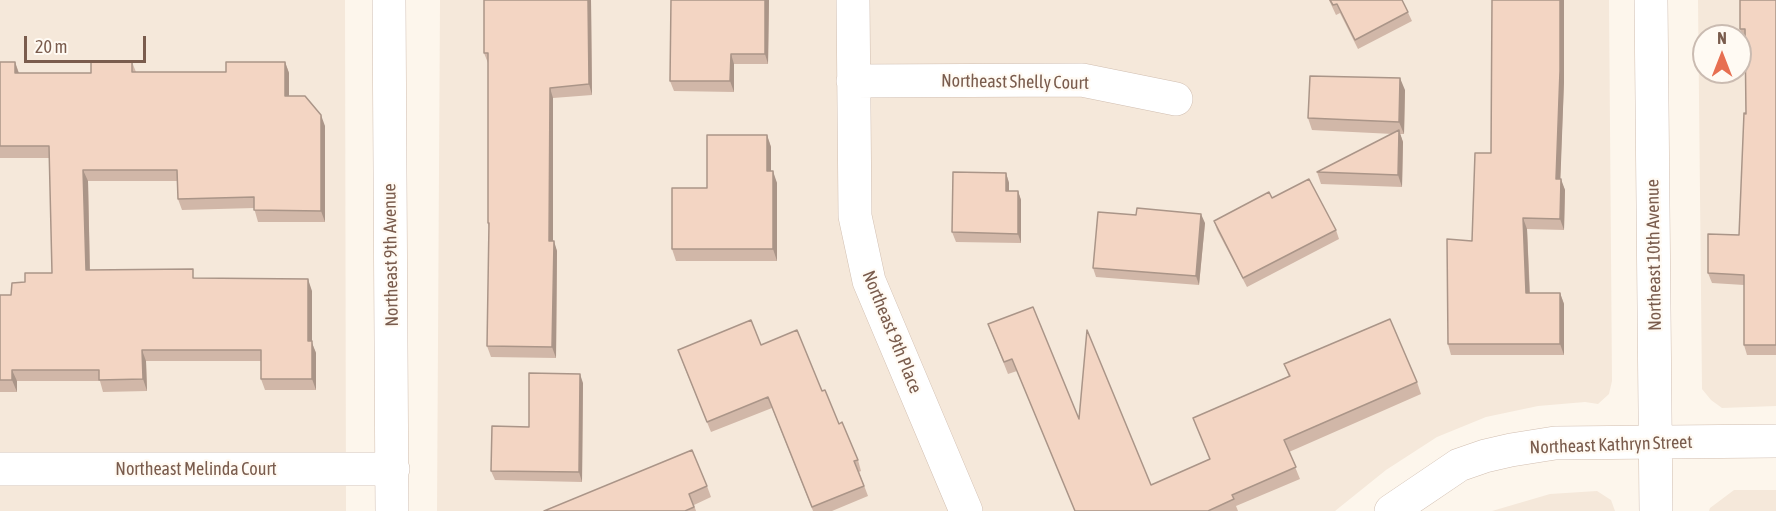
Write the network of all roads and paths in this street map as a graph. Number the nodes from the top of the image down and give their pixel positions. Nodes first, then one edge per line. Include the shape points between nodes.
1 (388, 0) edge
2 (853, 0) edge
3 (1650, 0) edge
4 (853, 81) junction
5 (1176, 99) dead end
6 (1776, 441) edge
7 (1656, 442) junction
8 (0, 469) edge
9 (393, 469) junction
10 (392, 511) edge
11 (966, 511) edge
12 (1391, 511) edge
13 (1656, 511) edge

1 - 9 street, Northeast 9th Avenue
2 - 4 street, Northeast 9th Place
3 - 7 street, Northeast 10th Avenue
4 - 5 street, Northeast Shelly Court via 1082,80
4 - 11 street, Northeast 9th Place via 855,216 869,281
6 - 7 street, Northeast Kathryn Street
7 - 12 street, Northeast Kathryn Street via 1555,443 1485,456 1460,465
7 - 13 street, Northeast 10th Avenue
8 - 9 street, Northeast Melinda Court
9 - 10 street, Northeast 9th Avenue

